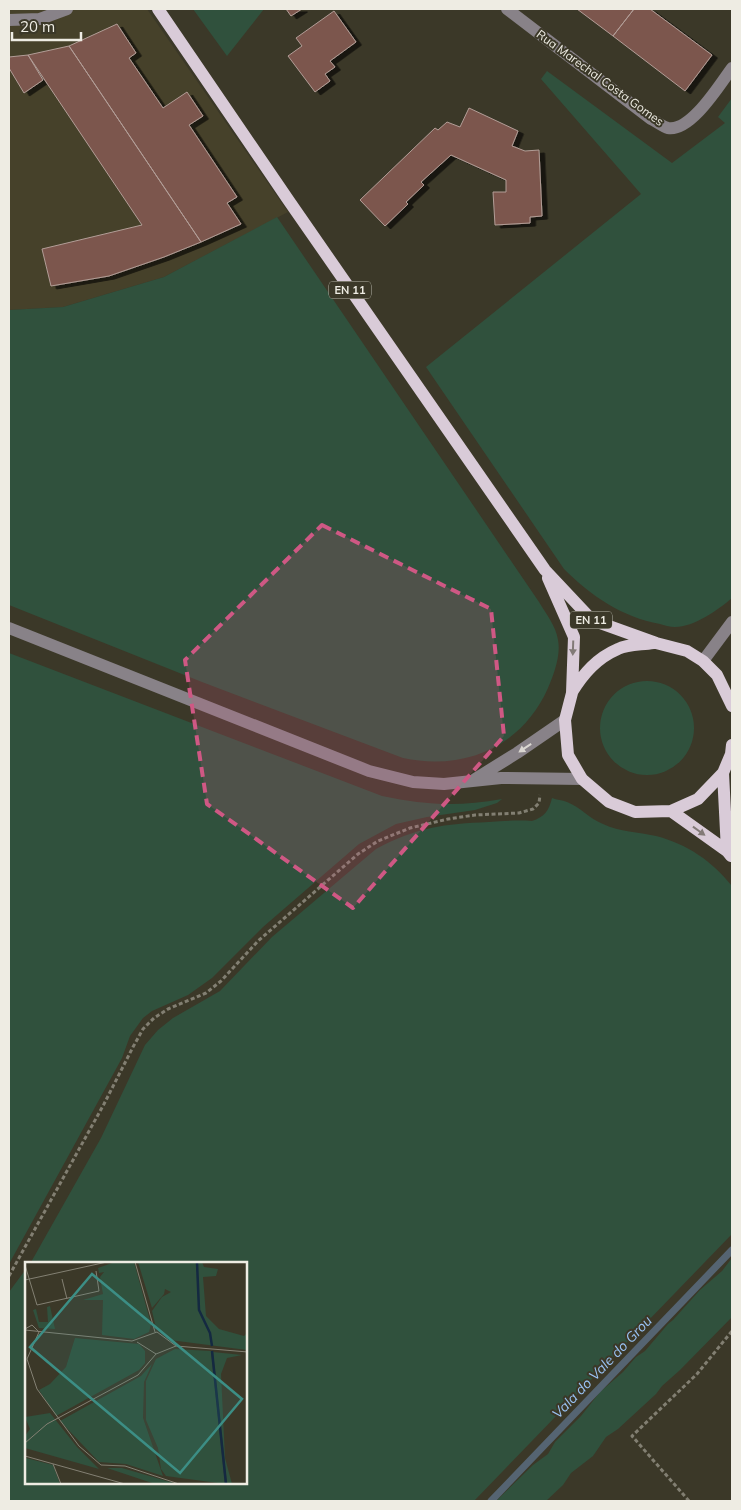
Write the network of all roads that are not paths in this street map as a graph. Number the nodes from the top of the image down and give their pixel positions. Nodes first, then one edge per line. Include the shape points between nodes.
1 (66, 9) edge
2 (158, 9) edge
3 (507, 9) edge
4 (9, 20) edge
5 (732, 68) edge
6 (545, 570) junction
7 (732, 622) edge
8 (9, 628) edge
9 (656, 643) junction
10 (703, 661) junction
11 (572, 693) junction
12 (732, 706) edge
13 (565, 720) junction
14 (732, 745) edge
15 (723, 773) junction
16 (582, 779) junction
17 (472, 780) junction
18 (671, 811) junction
19 (730, 855) edge

1 - 4 street via 40,19
2 - 6 main road, EN 11
3 - 5 street, Rua Marechal Costa Gomes via 651,119 668,128 679,126 698,113
6 - 9 main road, EN 11 via 592,620
6 -> 11 main road, EN 11 via 574,637
7 - 10 street
8 - 17 street via 369,771 413,782 444,784
9 - 10 main road via 687,651
9 - 11 main road via 619,648 583,674
10 - 12 main road via 717,675
11 - 13 main road
13 - 16 main road via 568,755
13 -> 17 street
14 - 15 main road
15 - 18 main road via 698,799
15 - 19 main road
16 - 17 street
16 - 18 main road via 609,802 635,812
18 -> 19 main road

